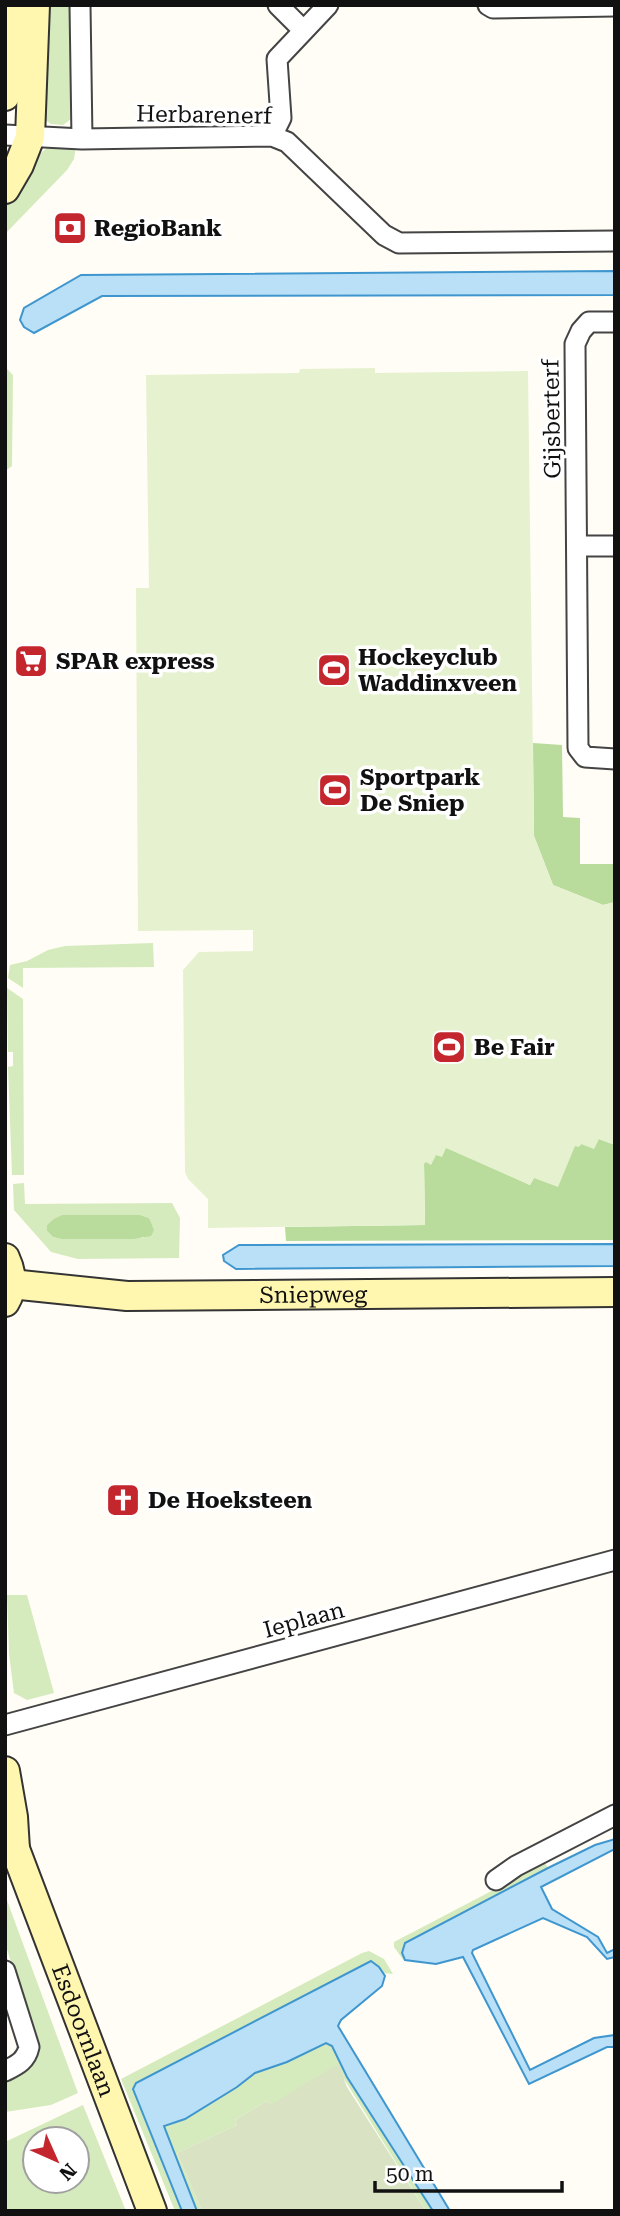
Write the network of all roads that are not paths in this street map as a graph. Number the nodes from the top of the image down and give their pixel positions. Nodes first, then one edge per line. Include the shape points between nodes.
1 (11, 5) edge
2 (35, 5) edge
3 (80, 5) edge
4 (278, 5) edge
5 (328, 5) edge
6 (497, 6) edge
7 (615, 6) edge
8 (303, 30) junction
9 (5, 96) edge
10 (18, 136) edge
11 (272, 136) junction
12 (82, 139) junction
13 (5, 189) edge
14 (615, 241) edge
15 (615, 322) edge
16 (578, 546) junction
17 (615, 546) edge
18 (615, 759) edge
19 (7, 1281) edge
20 (615, 1292) edge
21 (615, 1560) edge
22 (5, 1725) edge
23 (5, 1771) edge
24 (615, 1815) edge
25 (10, 1842) edge
26 (496, 1881) dead end
27 (5, 1971) edge
28 (5, 2071) edge
29 (152, 2211) edge

1 - 9 street
2 - 10 street
3 - 12 street
4 - 8 street
5 - 8 street
6 - 7 street
8 - 11 street via 277,59 281,118
10 - 12 street, Herbarenerf
10 - 13 street via 19,165
11 - 12 street, Herbarenerf
11 - 14 street, Herbarenerf via 287,142 384,235 398,243
15 - 16 street, Gijsberterf via 589,322 575,344
16 - 17 street
16 - 18 street, Gijsberterf via 578,748 585,757
19 - 20 street, Sniepweg via 127,1296
21 - 22 street, Ieplaan
23 - 25 street, Esdoornlaan via 13,1817
24 - 26 street
25 - 29 street, Esdoornlaan
27 - 28 street via 29,2047 20,2064

